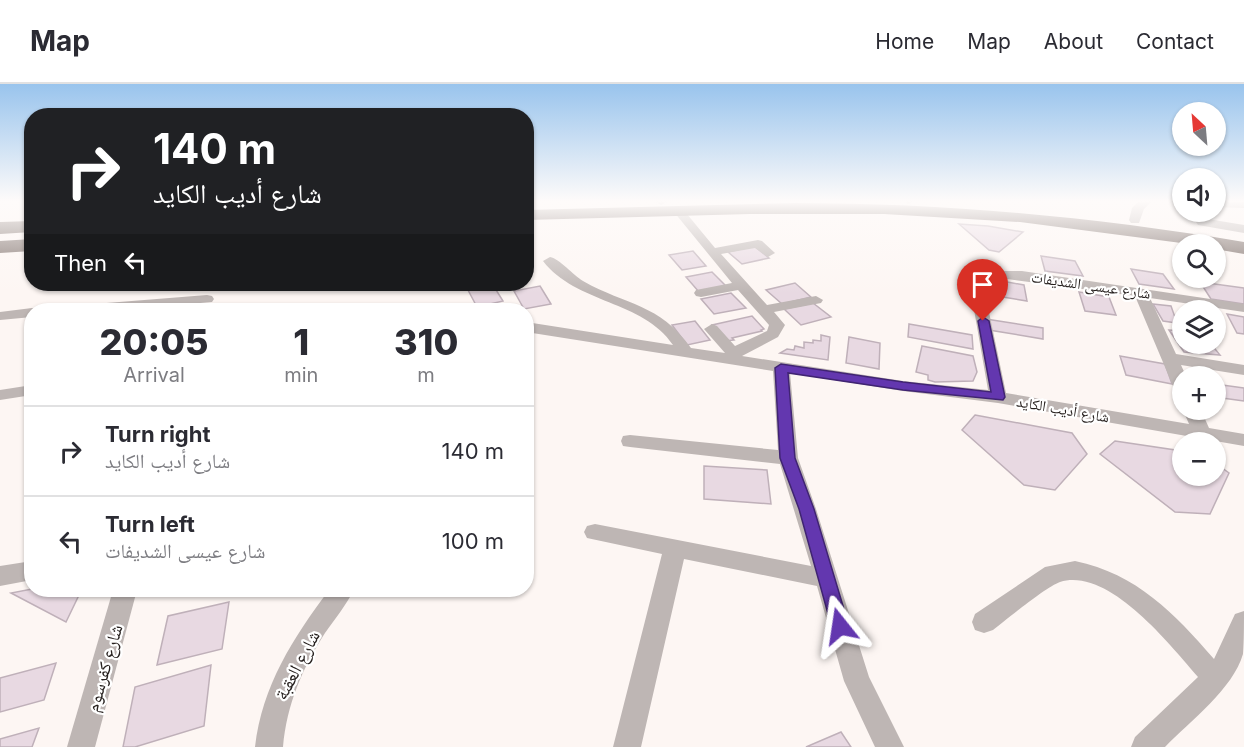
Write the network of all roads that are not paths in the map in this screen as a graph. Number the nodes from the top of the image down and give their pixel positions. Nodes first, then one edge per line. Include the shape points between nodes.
1 (692, 231) edge
2 (1141, 231) edge
3 (1228, 231) edge
4 (24, 237) edge
5 (1244, 237) edge
6 (0, 238) edge
7 (24, 246) edge
8 (0, 247) edge
9 (1244, 248) edge
10 (712, 252) junction
11 (768, 253) dead end
12 (550, 261) dead end
13 (741, 285) junction
14 (1140, 292) junction
15 (701, 293) dead end
16 (207, 299) dead end
17 (816, 300) dead end
18 (157, 303) edge
19 (1244, 308) edge
20 (764, 310) junction
21 (24, 313) edge
22 (0, 316) edge
23 (534, 328) edge
24 (712, 329) dead end
25 (686, 352) junction
26 (735, 357) junction
27 (1170, 358) junction
28 (1173, 366) edge
29 (781, 368) junction
30 (1244, 370) edge
31 (24, 391) edge
32 (0, 395) edge
33 (998, 397) junction
34 (1196, 432) edge
35 (1226, 437) edge
36 (1244, 440) edge
37 (630, 441) dead end
38 (788, 458) junction
39 (595, 532) dead end
40 (675, 548) junction
41 (24, 572) edge
42 (0, 576) edge
43 (826, 578) junction
44 (124, 597) edge
45 (338, 597) edge
46 (984, 622) dead end
47 (1244, 622) edge
48 (1215, 678) junction
49 (81, 747) edge
50 (269, 747) edge
51 (627, 747) edge
52 (890, 747) edge
53 (1144, 747) edge

1 - 10 street
2 - 9 highway
3 - 5 highway
4 - 6 highway
7 - 8 highway
10 - 11 street via 758,244
10 - 13 street
12 - 25 street via 566,278 657,320
13 - 15 street
13 - 20 street
14 - 19 street, شارع عيسى الشديفات
14 - 27 street
14 - 33 street, شارع عيسى الشديفات via 1022,275 988,279 981,286 979,298
16 - 18 street
17 - 20 street
20 - 26 street via 777,325 776,330 743,347
21 - 22 street
23 - 25 street, شارع أديب الكايد
24 - 26 street
25 - 26 street, شارع أديب الكايد
26 - 29 street, شارع أديب الكايد
27 - 28 street
27 - 30 street
29 - 33 street, شارع أديب الكايد
29 - 38 street
31 - 32 street
33 - 34 street, شارع أديب الكايد
35 - 36 street, شارع أديب الكايد
37 - 38 street
38 - 43 street
39 - 40 street
40 - 43 street
40 - 51 street
41 - 42 street
43 - 52 street via 857,681
44 - 49 street, شارع كفرسوم
45 - 50 street, شارع العقبة via 286,678 276,702
46 - 48 street via 1053,573 1081,570 1126,590 1152,611
47 - 48 street via 1226,664
48 - 53 street

